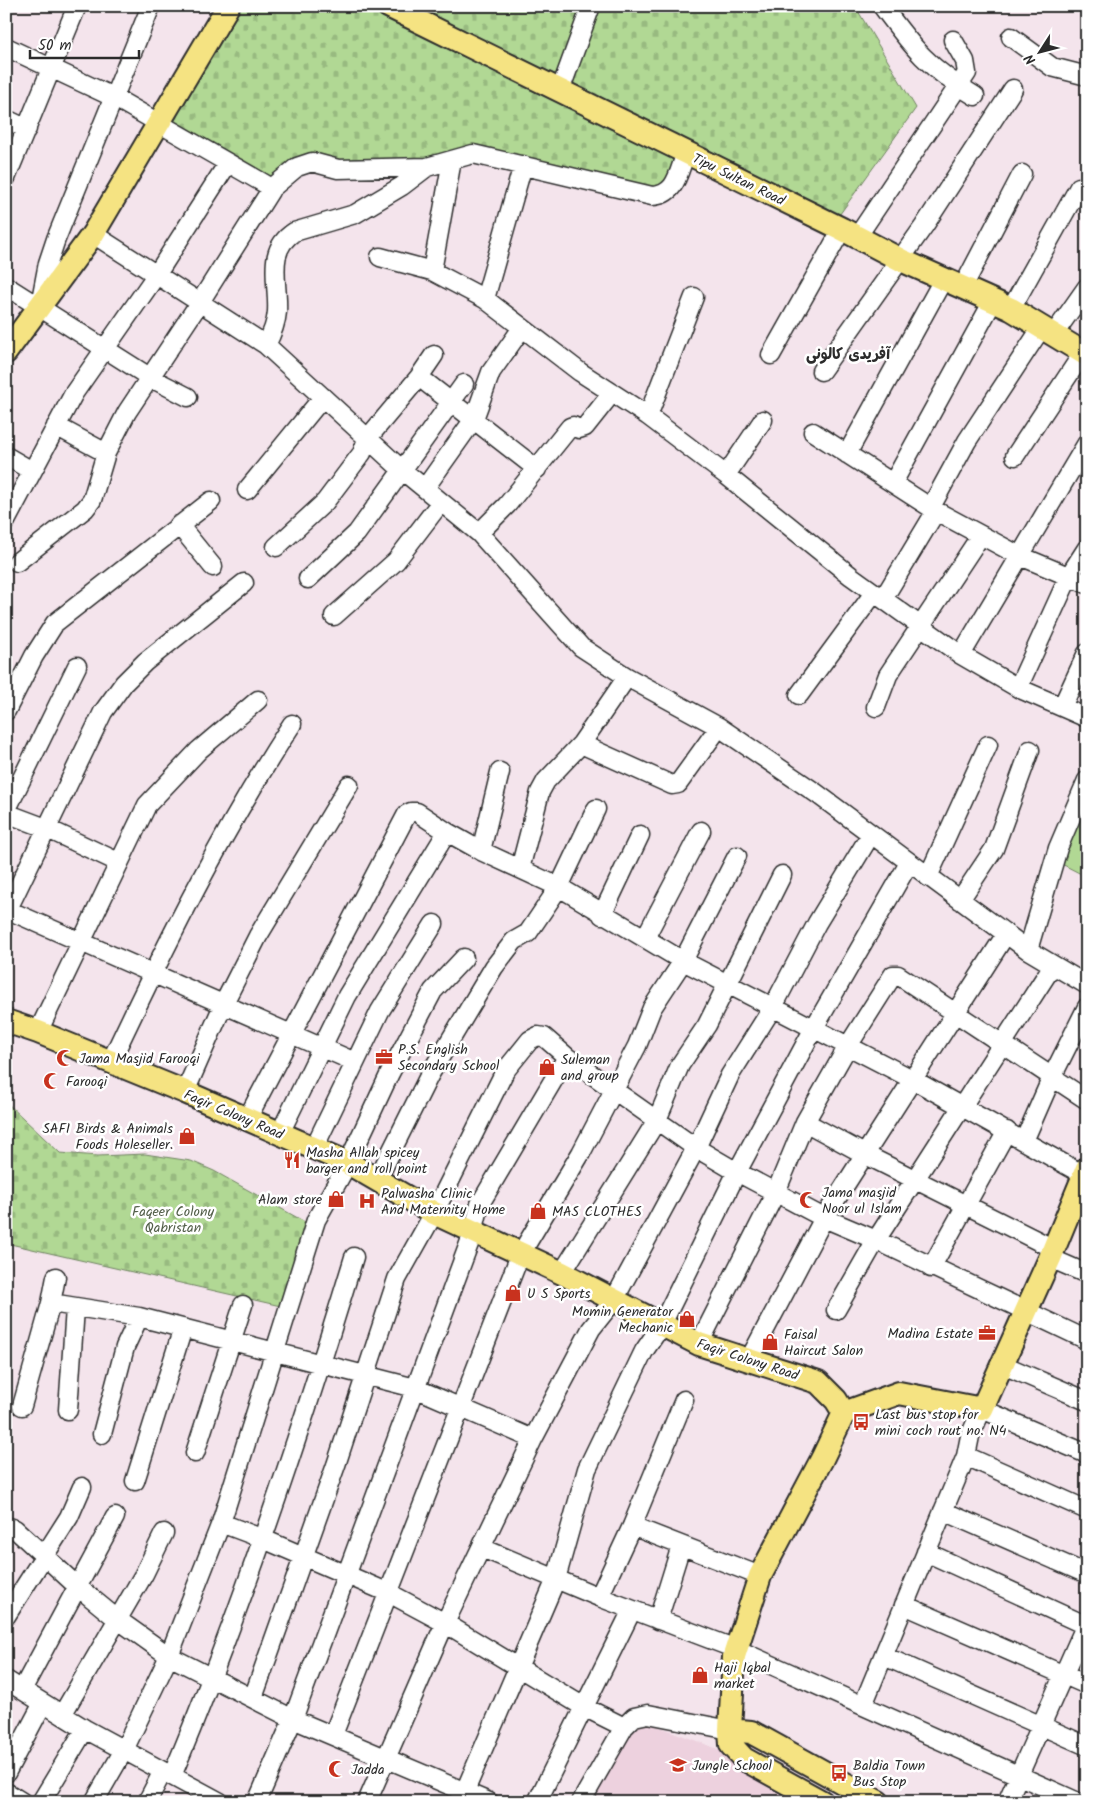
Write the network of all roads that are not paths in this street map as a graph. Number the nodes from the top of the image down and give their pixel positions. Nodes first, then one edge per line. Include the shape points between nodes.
1 (77, 6) edge
2 (151, 6) edge
3 (228, 6) edge
4 (388, 6) edge
5 (591, 6) edge
6 (882, 6) edge
7 (1012, 37) dead end
8 (953, 40) dead end
9 (6, 47) edge
10 (52, 70) junction
11 (1087, 76) edge
12 (958, 86) junction
13 (1013, 88) dead end
14 (560, 91) junction
15 (975, 96) dead end
16 (115, 98) junction
17 (6, 119) edge
18 (159, 124) junction
19 (27, 129) junction
20 (686, 153) junction
21 (452, 160) junction
22 (228, 163) junction
23 (523, 165) junction
24 (427, 167) junction
25 (1022, 174) dead end
26 (6, 178) edge
27 (1080, 186) dead end
28 (272, 188) junction
29 (849, 233) junction
30 (93, 234) junction
31 (380, 257) dead end
32 (901, 260) junction
33 (432, 271) junction
34 (156, 274) junction
35 (954, 283) junction
36 (6, 286) edge
37 (1087, 287) edge
38 (694, 297) dead end
39 (485, 299) junction
40 (200, 302) junction
41 (1002, 305) junction
42 (40, 307) junction
43 (522, 328) junction
44 (1048, 331) junction
45 (266, 345) junction
46 (103, 349) junction
47 (6, 352) edge
48 (1085, 354) edge
49 (434, 355) dead end
50 (771, 356) dead end
51 (821, 371) dead end
52 (419, 377) junction
53 (150, 378) junction
54 (464, 384) dead end
55 (612, 393) junction
56 (188, 397) dead end
57 (323, 397) junction
58 (453, 402) junction
59 (648, 416) junction
60 (474, 419) junction
61 (763, 420) dead end
62 (56, 426) junction
63 (813, 432) dead end
64 (367, 438) junction
65 (1087, 442) edge
66 (106, 453) junction
67 (847, 454) junction
68 (6, 456) edge
69 (1015, 456) dead end
70 (537, 469) junction
71 (402, 470) junction
72 (32, 471) junction
73 (726, 475) junction
74 (893, 483) junction
75 (425, 488) junction
76 (247, 490) dead end
77 (210, 501) dead end
78 (441, 502) junction
79 (934, 509) junction
80 (6, 521) edge
81 (179, 525) junction
82 (479, 533) junction
83 (981, 535) junction
84 (276, 546) dead end
85 (1087, 548) edge
86 (1018, 555) junction
87 (17, 562) dead end
88 (213, 567) dead end
89 (1069, 576) junction
90 (308, 578) dead end
91 (244, 583) dead end
92 (1087, 584) edge
93 (879, 596) junction
94 (334, 616) dead end
95 (920, 626) junction
96 (1087, 653) edge
97 (961, 655) junction
98 (77, 666) dead end
99 (627, 677) junction
100 (1018, 688) junction
101 (800, 695) dead end
102 (258, 700) dead end
103 (876, 707) dead end
104 (1062, 707) junction
105 (6, 711) edge
106 (1087, 718) edge
107 (292, 724) dead end
108 (719, 728) junction
109 (581, 744) junction
110 (988, 744) dead end
111 (1030, 750) dead end
112 (500, 772) dead end
113 (1087, 780) edge
114 (349, 785) dead end
115 (596, 809) dead end
116 (6, 812) edge
117 (46, 828) junction
118 (701, 831) dead end
119 (447, 832) junction
120 (871, 834) junction
121 (640, 835) dead end
122 (481, 851) junction
123 (737, 856) dead end
124 (118, 862) junction
125 (909, 863) junction
126 (520, 869) junction
127 (782, 875) dead end
128 (928, 877) junction
129 (559, 887) junction
130 (960, 900) junction
131 (7, 912) edge
132 (602, 915) junction
133 (434, 924) dead end
134 (1006, 934) junction
135 (645, 938) junction
136 (80, 942) junction
137 (1028, 950) junction
138 (464, 958) dead end
139 (683, 961) junction
140 (1053, 965) junction
141 (152, 974) junction
142 (728, 984) junction
143 (1087, 985) edge
144 (224, 1003) junction
145 (774, 1007) junction
146 (1087, 1007) edge
147 (954, 1012) junction
148 (6, 1021) edge
149 (814, 1028) junction
150 (38, 1032) junction
151 (291, 1032) junction
152 (1003, 1044) junction
153 (324, 1046) junction
154 (848, 1046) junction
155 (567, 1057) junction
156 (355, 1062) junction
157 (110, 1063) junction
158 (1052, 1077) junction
159 (912, 1079) junction
160 (614, 1090) junction
161 (185, 1092) junction
162 (1087, 1100) edge
163 (963, 1108) junction
164 (247, 1119) junction
165 (657, 1120) junction
166 (805, 1122) junction
167 (1007, 1131) junction
168 (280, 1133) junction
169 (1024, 1141) junction
170 (314, 1148) junction
171 (696, 1148) junction
172 (866, 1155) junction
173 (348, 1163) junction
174 (1085, 1171) edge
175 (737, 1172) junction
176 (377, 1180) junction
177 (915, 1180) junction
178 (776, 1192) junction
179 (1080, 1205) edge
180 (966, 1206) junction
181 (434, 1213) junction
182 (824, 1218) junction
183 (473, 1233) junction
184 (876, 1240) junction
185 (1052, 1254) junction
186 (520, 1255) junction
187 (354, 1256) dead end
188 (931, 1268) junction
189 (562, 1273) junction
190 (1087, 1274) edge
191 (56, 1277) dead end
192 (614, 1300) junction
193 (51, 1304) junction
194 (243, 1305) dead end
195 (75, 1308) junction
196 (836, 1310) dead end
197 (1025, 1311) junction
198 (139, 1317) junction
199 (661, 1326) junction
200 (183, 1328) junction
201 (1087, 1340) edge
202 (232, 1341) junction
203 (699, 1344) junction
204 (276, 1352) junction
205 (749, 1360) junction
206 (322, 1364) junction
207 (1001, 1364) junction
208 (366, 1375) junction
209 (416, 1388) junction
210 (684, 1400) dead end
211 (1087, 1401) edge
212 (22, 1406) dead end
213 (461, 1408) junction
214 (982, 1409) junction
215 (68, 1410) dead end
216 (844, 1413) junction
217 (102, 1434) dead end
218 (533, 1439) junction
219 (195, 1453) dead end
220 (1087, 1454) edge
221 (966, 1456) junction
222 (135, 1481) dead end
223 (82, 1487) dead end
224 (1087, 1510) edge
225 (943, 1511) junction
226 (115, 1518) dead end
227 (221, 1524) junction
228 (6, 1526) edge
229 (632, 1526) junction
230 (164, 1533) dead end
231 (261, 1538) junction
232 (681, 1546) junction
233 (482, 1548) junction
234 (926, 1552) junction
235 (44, 1555) junction
236 (303, 1558) junction
237 (1087, 1574) edge
238 (345, 1576) junction
239 (760, 1576) junction
240 (556, 1579) junction
241 (78, 1587) junction
242 (389, 1593) junction
243 (599, 1597) junction
244 (904, 1605) junction
245 (632, 1610) junction
246 (6, 1616) edge
247 (117, 1619) junction
248 (658, 1620) junction
249 (444, 1623) junction
250 (1086, 1624) edge
251 (736, 1650) junction
252 (169, 1656) junction
253 (884, 1656) junction
254 (518, 1668) junction
255 (1063, 1675) junction
256 (213, 1678) junction
257 (6, 1680) edge
258 (1087, 1685) edge
259 (22, 1690) junction
260 (253, 1698) junction
261 (43, 1703) junction
262 (862, 1705) junction
263 (584, 1707) junction
264 (62, 1715) junction
265 (293, 1719) junction
266 (1041, 1726) junction
267 (624, 1727) junction
268 (85, 1729) junction
269 (730, 1730) junction
270 (333, 1735) junction
271 (1087, 1746) edge
272 (124, 1750) junction
273 (387, 1757) junction
274 (6, 1773) edge
275 (167, 1773) junction
276 (1019, 1776) junction
277 (465, 1791) junction
278 (6, 1792) edge
279 (22, 1802) edge
280 (40, 1802) edge
281 (94, 1802) edge
282 (147, 1802) edge
283 (220, 1802) edge
284 (257, 1802) edge
285 (366, 1802) edge
286 (489, 1802) edge
287 (536, 1802) edge
288 (581, 1802) edge
289 (822, 1802) edge
290 (878, 1802) edge
291 (1007, 1802) edge
292 (1078, 1802) edge

1 - 10 street
2 - 16 street
3 - 18 main road
4 - 14 main road, Tipu Sultan Road
5 - 14 street
6 - 12 street via 914,50
7 - 11 street via 1052,67
8 - 12 street via 967,67 967,73
9 - 10 street
10 - 16 street
10 - 19 street
12 - 15 street
12 - 29 street
13 - 32 street
14 - 20 main road, Tipu Sultan Road
16 - 18 street
16 - 42 street via 56,239
17 - 19 street
18 - 22 street
18 - 30 main road
19 - 26 street
20 - 23 street via 672,189 663,195 652,196
20 - 29 main road, Tipu Sultan Road
21 - 23 street via 473,154
21 - 24 street
21 - 33 street
22 - 28 street
22 - 34 street
23 - 39 street
24 - 28 street via 338,169 312,162 297,167
24 - 45 street via 355,214 286,237 278,246 277,312 275,328
25 - 35 street
27 - 41 street
28 - 40 street
29 - 32 main road, Tipu Sultan Road
29 - 50 street
30 - 34 street
30 - 42 main road
31 - 33 street
32 - 35 main road, Tipu Sultan Road
32 - 51 street
33 - 39 street
34 - 40 street
34 - 46 street
35 - 41 main road, Tipu Sultan Road
35 - 67 street
36 - 42 street
37 - 44 street
38 - 59 street
39 - 43 street
40 - 45 street
40 - 53 street
41 - 44 main road, Tipu Sultan Road
41 - 74 street via 943,389
42 - 46 street
42 - 47 main road
43 - 55 street
43 - 60 street via 491,372
44 - 48 main road, Tipu Sultan Road
44 - 79 street via 967,441
45 - 57 street
46 - 53 street
46 - 62 street
48 - 69 street
49 - 52 street
52 - 58 street
52 - 64 street
53 - 56 street
53 - 66 street via 126,412
54 - 58 street
55 - 59 street
55 - 70 street via 585,427 570,427
57 - 64 street
57 - 76 street
58 - 60 street
58 - 71 street
59 - 73 street
60 - 70 street
60 - 75 street
61 - 73 street
62 - 66 street
62 - 72 street
63 - 67 street
64 - 71 street
64 - 84 street via 362,453 325,502
65 - 86 street
66 - 87 street via 88,505
67 - 74 street
68 - 72 street
70 - 82 street
71 - 75 street
71 - 90 street via 357,533
72 - 80 street
73 - 93 street
74 - 79 street
75 - 78 street
77 - 81 street
78 - 82 street
78 - 94 street via 396,561
79 - 83 street
79 - 93 street
81 - 88 street
81 - 105 street via 55,623
82 - 99 street via 581,647
83 - 86 street
83 - 95 street
85 - 89 street
86 - 89 street
86 - 97 street
89 - 92 street
89 - 100 street
91 - 117 street via 145,662 124,683 104,712
93 - 95 street
93 - 101 street
95 - 97 street
95 - 103 street via 888,675
96 - 104 street
97 - 100 street
98 - 116 street
99 - 108 street
99 - 109 street
100 - 104 street
102 - 124 street via 199,750 147,805
104 - 106 street
107 - 141 street via 214,855
108 - 109 street via 678,784
108 - 120 street
109 - 126 street via 546,781 540,792
110 - 128 street
111 - 130 street via 994,849
112 - 122 street
113 - 137 street via 1058,848
114 - 144 street via 258,936
115 - 129 street
116 - 117 street
117 - 124 street
117 - 131 street
118 - 135 street
119 - 122 street
119 - 151 street via 417,812 407,814
119 - 153 street via 346,996
120 - 125 street
120 - 145 street via 818,923
121 - 132 street
122 - 126 street
123 - 139 street
124 - 136 street
125 - 128 street
125 - 149 street
126 - 129 street
127 - 142 street
128 - 130 street
129 - 132 street
129 - 176 street via 528,932 514,941 494,967 430,1074
130 - 134 street
131 - 136 street
132 - 135 street
133 - 156 street via 380,1011
134 - 137 street
134 - 147 street
135 - 139 street
136 - 141 street
136 - 150 street
137 - 140 street
138 - 173 street via 433,991
139 - 142 street
139 - 160 street via 652,1008
140 - 143 street
140 - 152 street
141 - 144 street
141 - 157 street
142 - 145 street
142 - 165 street via 707,1025 680,1065
144 - 151 street
144 - 161 street
145 - 149 street
145 - 171 street via 730,1075
146 - 158 street
147 - 152 street
147 - 154 street via 898,975 893,975
147 - 159 street
148 - 150 main road, Faqir Colony Road
149 - 154 street
149 - 175 street
150 - 157 main road, Faqir Colony Road
151 - 153 street
151 - 164 street
152 - 158 street
152 - 163 street
153 - 156 street
153 - 168 street
154 - 159 street
154 - 166 street
155 - 160 street
155 - 181 street via 544,1037 530,1040 505,1071
155 - 183 street via 480,1204
156 - 170 street
157 - 161 main road, Faqir Colony Road
158 - 162 street
158 - 169 street
159 - 163 street
159 - 172 street
160 - 165 street
160 - 186 street via 581,1153
161 - 164 main road, Faqir Colony Road
163 - 167 street
163 - 177 street
164 - 168 main road, Faqir Colony Road
165 - 171 street
165 - 189 street
166 - 172 street
166 - 178 street
167 - 169 street
167 - 180 street
168 - 170 main road, Faqir Colony Road
169 - 174 street
170 - 173 main road, Faqir Colony Road
171 - 175 street
171 - 192 street
172 - 177 street
172 - 182 street
173 - 176 main road, Faqir Colony Road
173 - 204 street via 316,1220
174 - 179 main road
175 - 178 street
175 - 199 street
176 - 181 main road, Faqir Colony Road
177 - 180 street
177 - 184 street
178 - 182 street
178 - 203 street
179 - 185 main road
180 - 185 street
180 - 188 street
181 - 183 main road, Faqir Colony Road
181 - 208 street via 397,1279
182 - 184 street
182 - 205 street
183 - 186 main road, Faqir Colony Road
183 - 209 street
184 - 188 street
184 - 196 street
185 - 190 street
185 - 197 main road
186 - 189 main road, Faqir Colony Road
186 - 213 street
187 - 206 street
188 - 197 street
189 - 192 main road, Faqir Colony Road
191 - 193 street
192 - 199 main road, Faqir Colony Road
192 - 218 street via 591,1329
193 - 195 street
193 - 212 street
194 - 202 street
195 - 198 street
195 - 215 street
197 - 201 street
197 - 207 main road
198 - 200 street
198 - 217 street via 125,1348
199 - 203 main road, Faqir Colony Road
199 - 240 street via 644,1351 587,1469
200 - 202 street
200 - 222 street
202 - 204 street
202 - 219 street
203 - 205 main road, Faqir Colony Road
204 - 206 street
204 - 227 street
205 - 216 main road, Faqir Colony Road via 818,1382
206 - 208 street
206 - 231 street
207 - 211 street
207 - 214 main road
208 - 209 street
208 - 236 street
209 - 213 street
209 - 238 street
210 - 229 street
213 - 218 street
213 - 242 street
214 - 216 main road via 899,1393
214 - 220 street
214 - 221 street via 970,1436
216 - 239 main road
218 - 233 street
221 - 224 street
221 - 225 street
223 - 235 street via 69,1517
225 - 234 street
225 - 237 street
226 - 241 street
227 - 231 street
227 - 252 street
228 - 235 street via 15,1529
229 - 232 street
229 - 243 street
230 - 247 street
231 - 236 street
231 - 256 street
232 - 239 street
232 - 248 street
233 - 240 street
233 - 249 street
234 - 244 street
234 - 250 street
235 - 241 street
235 - 246 street
236 - 238 street
236 - 260 street
238 - 242 street
238 - 265 street
239 - 251 main road
240 - 243 street
240 - 254 street
241 - 247 street
241 - 259 street
242 - 249 street
242 - 270 street
243 - 245 street
244 - 253 street
244 - 255 street
245 - 248 street
245 - 263 street
247 - 252 street
247 - 264 street
248 - 251 street
249 - 254 street
249 - 273 street
250 - 255 street
251 - 262 street
251 - 269 main road
252 - 256 street
252 - 272 street
253 - 262 street
253 - 266 street
254 - 263 street
254 - 277 street
255 - 258 street
255 - 266 street
256 - 260 street
256 - 275 street
257 - 259 street
259 - 261 street
260 - 265 street
261 - 264 street
261 - 274 street
262 - 276 street
263 - 267 street
263 - 287 street
264 - 268 street
265 - 270 street
265 - 284 street
266 - 271 street
266 - 276 street
267 - 269 street via 634,1717 648,1714
267 - 288 street
268 - 272 street
268 - 280 street
269 - 289 main road via 731,1744 744,1759
269 - 290 main road via 751,1732
270 - 273 street
272 - 275 street
272 - 281 street
273 - 277 street
273 - 285 street
275 - 282 street
275 - 283 street
276 - 291 street
276 - 292 street
277 - 286 street
278 - 279 street

